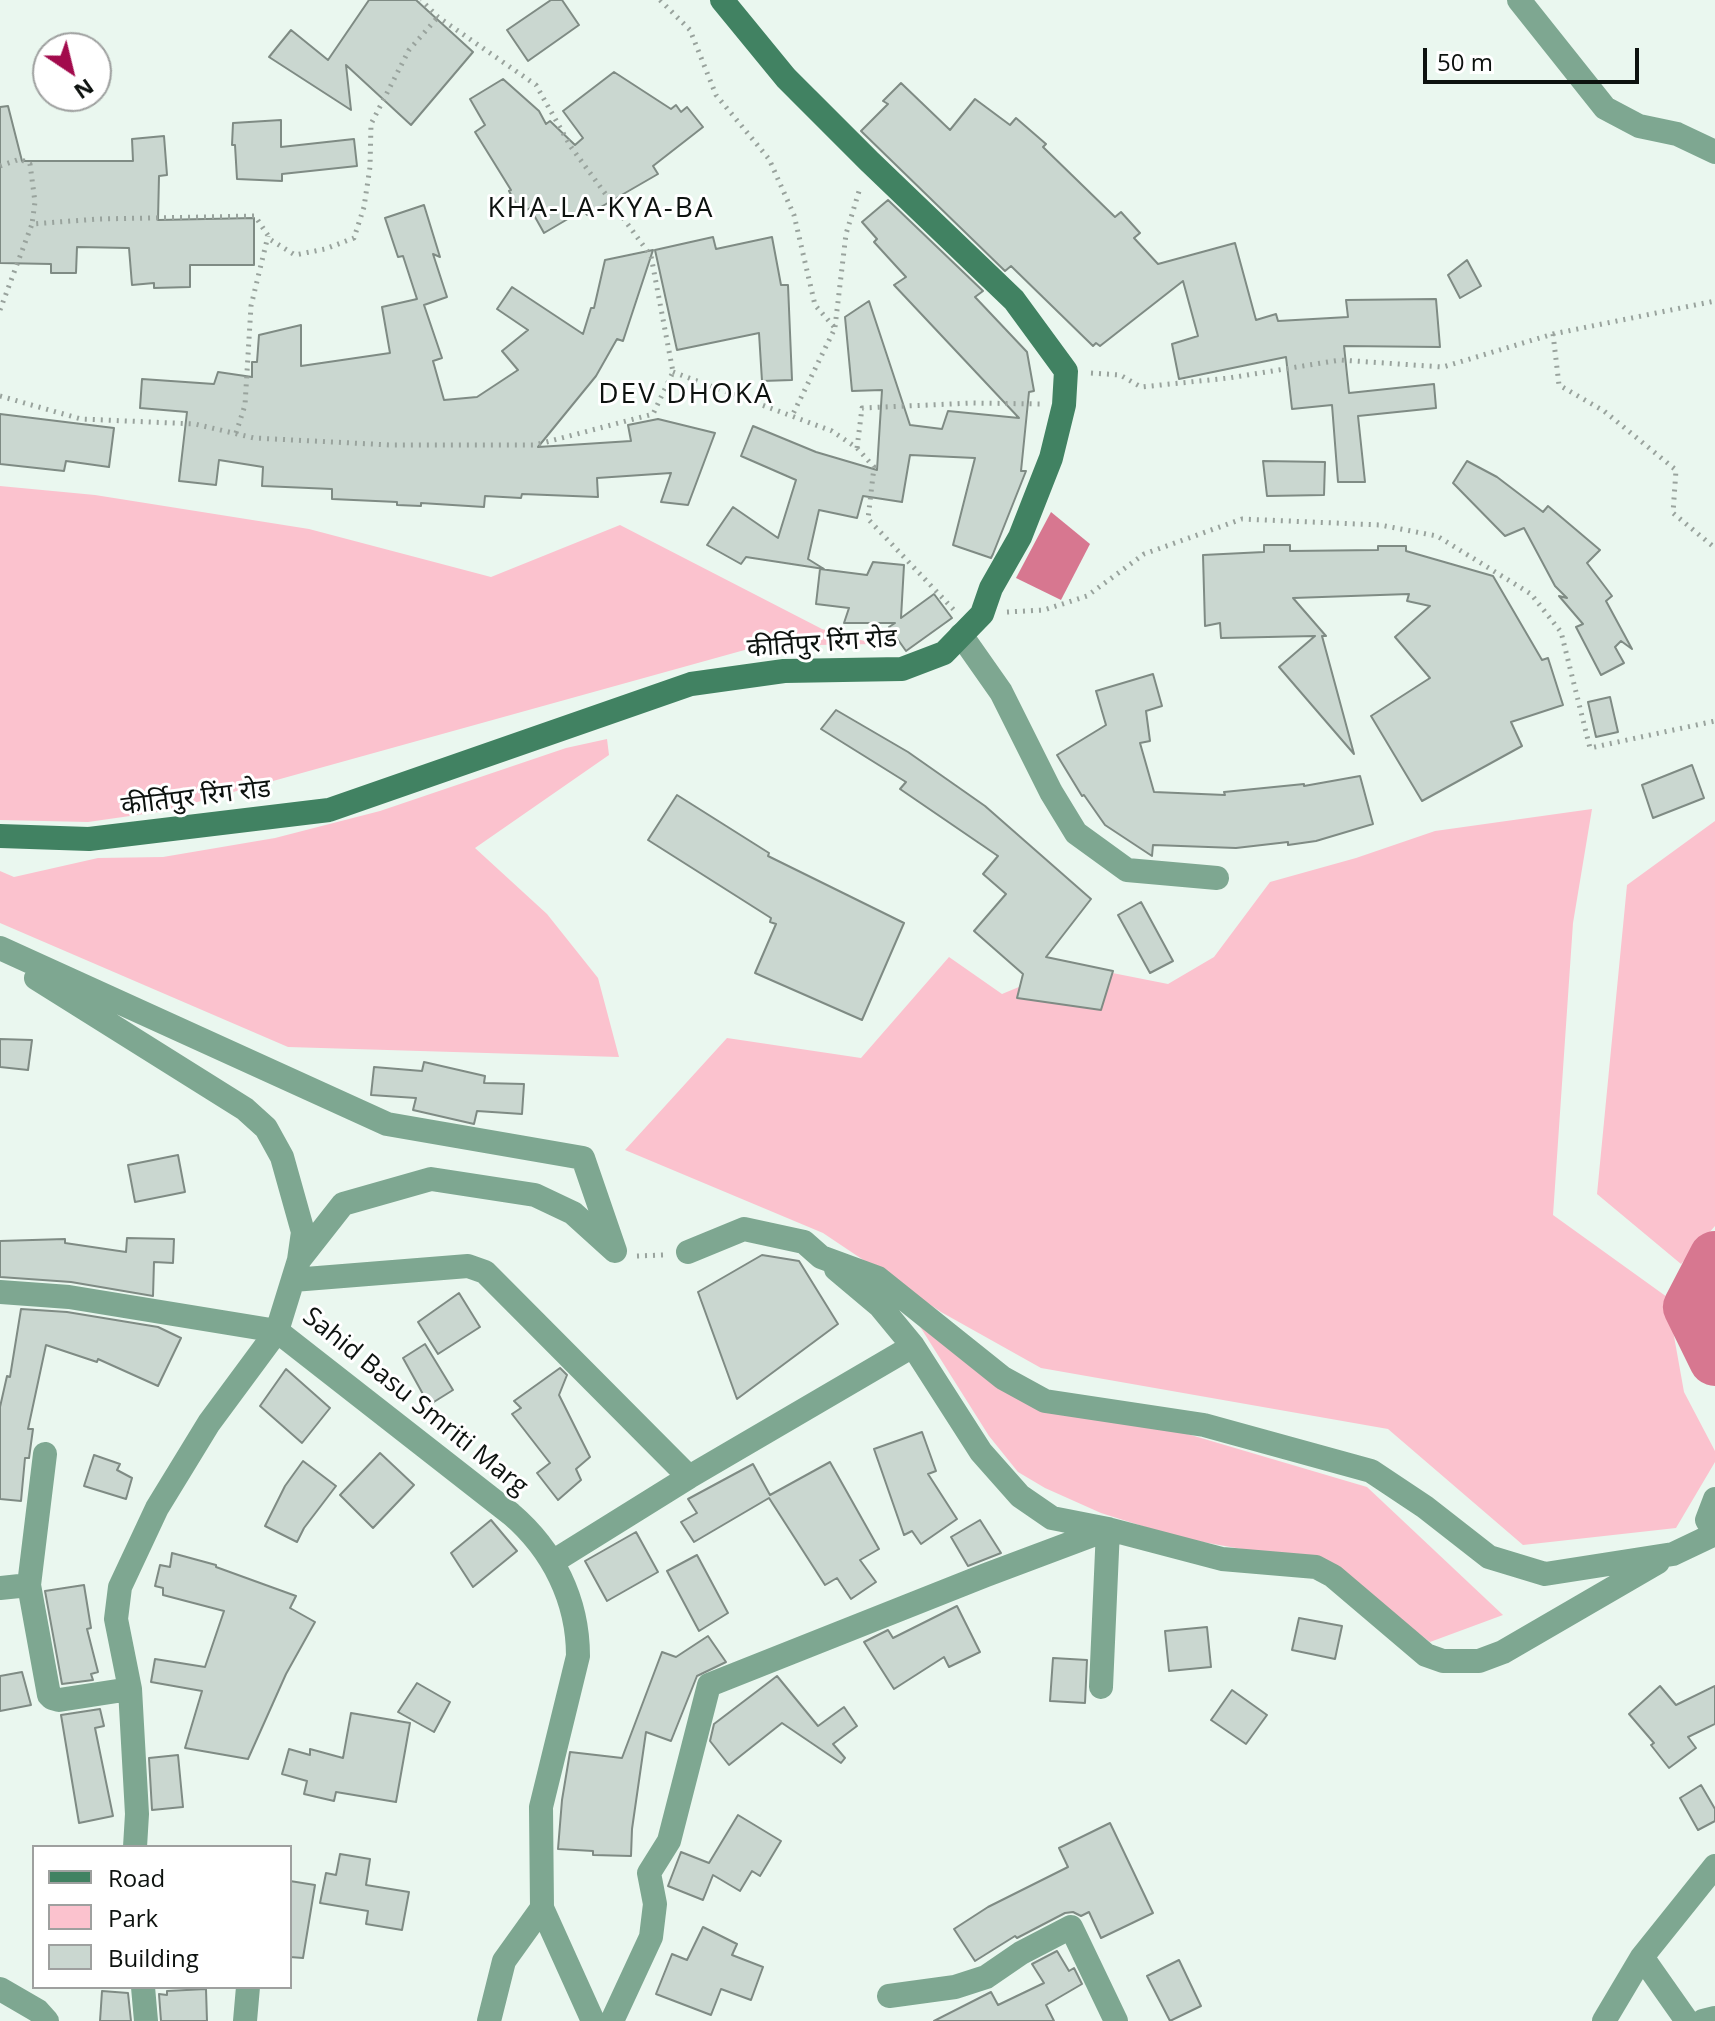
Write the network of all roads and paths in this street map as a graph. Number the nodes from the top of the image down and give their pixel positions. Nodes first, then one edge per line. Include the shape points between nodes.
1 (421, 0) edge
2 (660, 0) edge
3 (722, 0) edge
4 (1523, 3) edge
5 (438, 17) junction
6 (1715, 152) edge
7 (869, 161) junction
8 (0, 166) edge
9 (32, 224) junction
10 (268, 235) junction
11 (1715, 301) edge
12 (0, 310) edge
13 (835, 328) junction
14 (1553, 334) junction
15 (1066, 371) junction
16 (673, 372) junction
17 (0, 396) edge
18 (1064, 405) junction
19 (792, 416) junction
20 (236, 433) junction
21 (857, 448) junction
22 (1715, 548) edge
23 (971, 625) junction
24 (1715, 721) edge
25 (0, 836) edge
26 (1217, 878) dead end
27 (0, 948) edge
28 (0, 955) edge
29 (615, 1251) junction
30 (688, 1252) joint
31 (821, 1257) junction
32 (296, 1270) junction
33 (0, 1292) edge
34 (277, 1331) junction
35 (913, 1346) junction
36 (45, 1454) dead end
37 (689, 1477) junction
38 (1715, 1499) edge
39 (1108, 1529) junction
40 (1715, 1534) edge
41 (1673, 1554) junction
42 (554, 1561) junction
43 (29, 1585) junction
44 (0, 1588) edge
45 (1101, 1687) dead end
46 (130, 1689) junction
47 (135, 1845) edge
48 (1715, 1866) edge
49 (542, 1908) junction
50 (1642, 1957) junction
51 (0, 1989) edge
52 (143, 1989) edge
53 (248, 1989) edge
54 (889, 1996) dead end
55 (1715, 2018) edge
56 (47, 2021) edge
57 (146, 2021) edge
58 (245, 2021) edge
59 (489, 2021) edge
60 (593, 2021) edge
61 (612, 2021) edge
62 (1116, 2021) edge
63 (1604, 2021) edge
64 (1687, 2021) edge
65 (1703, 2021) edge

1 - 5 path
2 - 13 path via 690,30 716,95 769,159 794,215 815,305
3 - 7 street via 786,78
4 - 6 street via 1605,108 1639,126 1677,134
5 - 10 path via 409,50 371,124 366,194 354,238 295,255
5 - 16 path via 536,85 571,147 651,256
7 - 13 path via 846,234
7 - 15 street via 1014,300
8 - 9 path via 20,159 30,164
9 - 10 path via 255,216
9 - 12 path
10 - 20 path via 251,306 245,405
11 - 14 path
13 - 19 path
14 - 15 path via 1443,367 1340,360 1141,387 1120,375
14 - 22 path via 1559,385 1604,411 1676,470 1673,513
15 - 18 street
16 - 19 path
16 - 20 path via 653,414 535,445 391,445
17 - 20 path via 81,419 195,424
18 - 21 path via 862,408
18 - 23 street via 1026,524
19 - 21 path via 832,431
21 - 23 path via 874,467 868,519
23 - 24 path via 1087,596 1144,554 1242,519 1380,525 1437,536 1531,594 1561,632 1590,748
23 - 25 street, कीर्तिपुर रिंग रोड via 944,653 902,669 784,671 691,684 329,810 89,839
23 - 26 street via 1076,833 1127,870
27 - 29 street via 387,1124 583,1158
28 - 32 street via 245,1109 266,1128 282,1157 303,1232
29 - 30 path via 642,1257
29 - 32 street, Sahid Basu Smriti Marg via 573,1213 535,1195 431,1179 343,1204
30 - 31 street via 744,1229 804,1242
31 - 35 street via 880,1306
31 - 41 street via 878,1278 1003,1378 1045,1401 1204,1425 1371,1471 1489,1557 1545,1574
32 - 34 street, Sahid Basu Smriti Marg
32 - 37 street via 468,1266 485,1272
33 - 34 street via 69,1297
34 - 42 street, Sahid Basu Smriti Marg via 511,1514
34 - 46 street via 209,1423 157,1508 120,1587 116,1619
35 - 37 street
35 - 39 street via 981,1452 1020,1496 1052,1518
36 - 43 street
37 - 42 street
38 - 40 street via 1707,1520
39 - 41 street via 1222,1559 1316,1567 1411,1644 1443,1661 1479,1661 1503,1652
39 - 45 street
39 - 61 street via 709,1685 669,1841 649,1873 655,1904 651,1937
40 - 41 street
42 - 49 street, Sahid Basu Smriti Marg via 578,1632 578,1656 541,1807
43 - 44 street
43 - 46 street via 52,1698
46 - 47 street
48 - 50 street
49 - 59 street via 504,1961
49 - 60 street, Sahid Basu Smriti Marg
50 - 63 street
50 - 64 street
51 - 56 street
52 - 57 street
53 - 58 street
54 - 62 street via 986,1977 1071,1927
55 - 65 street

